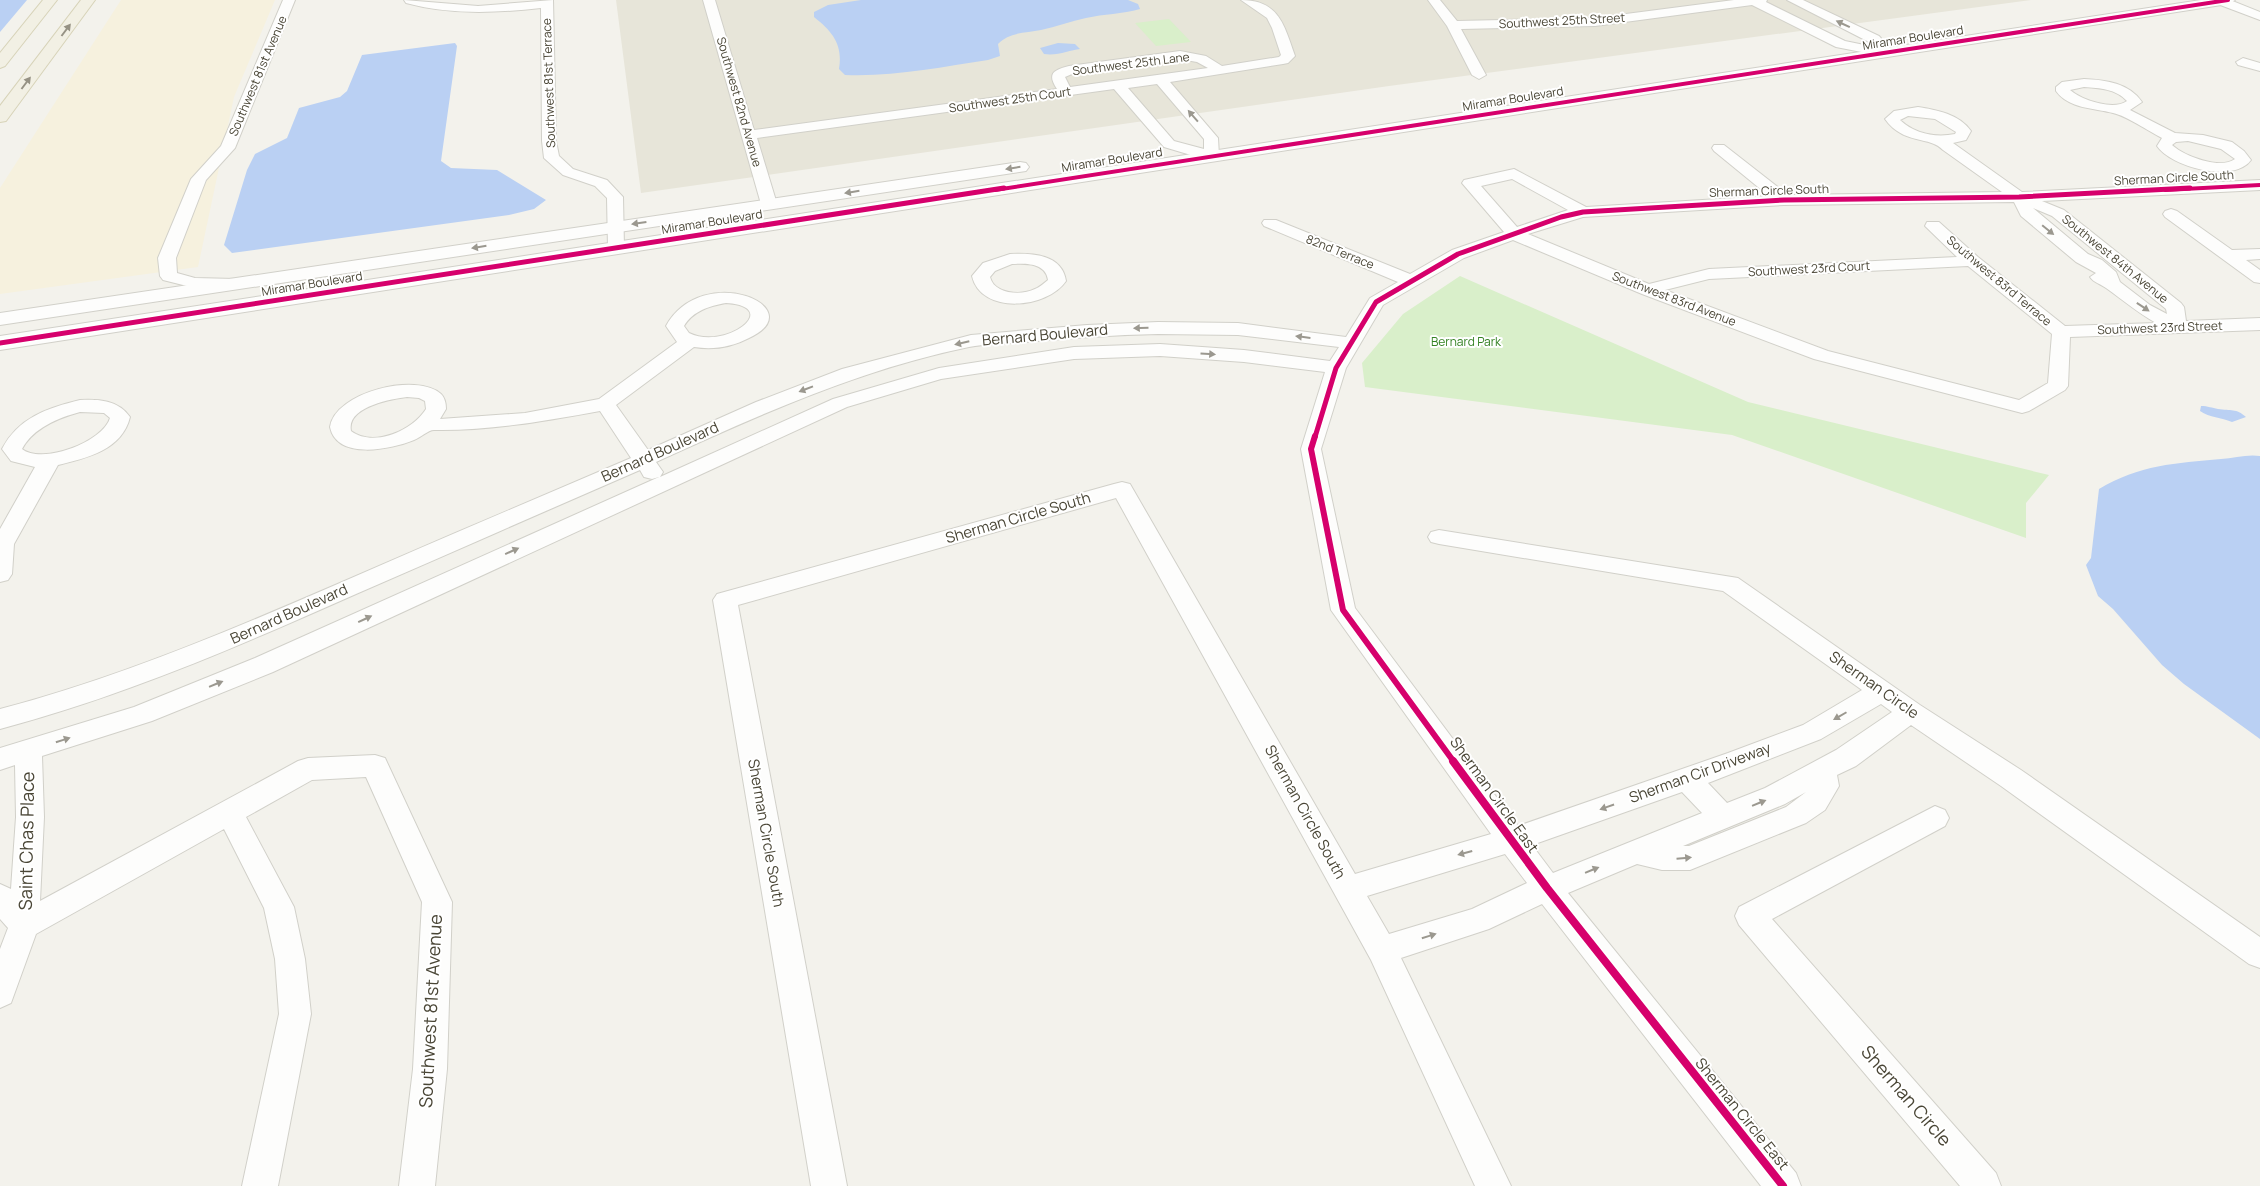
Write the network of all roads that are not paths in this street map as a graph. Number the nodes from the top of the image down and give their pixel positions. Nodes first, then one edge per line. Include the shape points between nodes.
1 (289, 0) edge
2 (410, 0) edge
3 (710, 0) edge
4 (1247, 0) edge
5 (1434, 0) edge
6 (1758, 0) edge
7 (1793, 0) edge
8 (2134, 0) edge
9 (2223, 0) edge
10 (2246, 0) edge
11 (547, 2) edge
12 (66, 3) edge
13 (2260, 6) edge
14 (2260, 16) edge
15 (1453, 25) junction
16 (1874, 39) junction
17 (1841, 44) junction
18 (1887, 53) junction
19 (0, 62) edge
20 (2243, 62) dead end
21 (2260, 67) edge
22 (1219, 71) junction
23 (1479, 75) dead end
24 (1160, 79) junction
25 (1118, 85) junction
26 (1557, 86) dead end
27 (1067, 92) junction
28 (2115, 108) dead end
29 (0, 117) edge
30 (748, 135) junction
31 (1231, 135) dead end
32 (1212, 138) junction
33 (2173, 138) junction
34 (1943, 141) dead end
35 (1169, 144) junction
36 (1149, 147) dead end
37 (1719, 148) dead end
38 (1211, 156) junction
39 (1032, 165) dead end
40 (2226, 167) junction
41 (2259, 185) edge
42 (2019, 197) junction
43 (1784, 200) junction
44 (769, 204) junction
45 (1583, 212) junction
46 (2171, 214) dead end
47 (1270, 222) dead end
48 (1933, 226) dead end
49 (616, 227) junction
50 (1515, 235) junction
51 (616, 248) junction
52 (2260, 254) edge
53 (2230, 255) junction
54 (2082, 258) junction
55 (2113, 258) junction
56 (1972, 262) junction
57 (2260, 278) edge
58 (1411, 280) junction
59 (236, 284) junction
60 (1648, 290) junction
61 (1019, 298) dead end
62 (0, 319) edge
63 (2260, 324) edge
64 (2177, 327) junction
65 (2061, 332) junction
66 (1026, 336) junction
67 (690, 341) dead end
68 (0, 343) edge
69 (1352, 343) junction
70 (1030, 359) junction
71 (1336, 368) junction
72 (605, 404) junction
73 (2022, 407) joint
74 (427, 424) dead end
75 (50, 460) junction
76 (644, 460) junction
77 (660, 484) junction
78 (1439, 537) dead end
79 (0, 574) edge
80 (1882, 692) junction
81 (1911, 712) junction
82 (0, 720) edge
83 (28, 751) junction
84 (0, 759) edge
85 (1823, 770) junction
86 (1687, 779) junction
87 (230, 812) junction
88 (1723, 817) junction
89 (1935, 818) dead end
90 (1512, 840) junction
91 (1636, 852) junction
92 (1547, 888) junction
93 (1348, 889) junction
94 (0, 897) edge
95 (24, 925) junction
96 (1382, 950) junction
97 (2260, 954) edge
98 (0, 993) edge
99 (260, 1186) edge
100 (417, 1186) edge
101 (828, 1186) edge
102 (1493, 1186) edge
103 (1783, 1186) edge
104 (1984, 1186) edge

1 - 59 street, Southwest 81st Avenue via 228,148 198,179 167,258 169,276 195,283
2 - 11 street via 470,10
3 - 30 street, Southwest 82nd Avenue
4 - 22 street, Southwest 25th Court via 1274,18 1288,56 1272,64
5 - 15 street
6 - 15 street, Southwest 25th Street via 1596,22
6 - 17 street
16 -> 7 street
8 - 16 street, Miramar Boulevard
9 - 14 street
9 - 18 street, Miramar Boulevard
10 - 13 street
11 - 49 street, Southwest 81st Terrace via 552,158 568,172 600,183 615,197
12 - 19 main road
29 -> 12 main road
15 - 23 street
16 - 17 street, Miramar Boulevard
16 - 18 street
17 - 18 street
17 - 26 street, Miramar Boulevard
18 - 38 street, Miramar Boulevard
20 - 21 street
22 - 24 street, Southwest 25th Court
22 - 27 street, Southwest 25th Lane via 1198,56 1180,55 1069,70 1058,76
24 - 25 street, Southwest 25th Court
32 -> 24 street
25 - 27 street, Southwest 25th Court
25 - 35 street
27 - 30 street, Southwest 25th Court
28 - 33 street
30 - 44 street, Southwest 82nd Avenue
31 - 32 street, Miramar Boulevard
32 - 35 street, Miramar Boulevard
32 - 38 street
33 - 40 street via 2164,146 2176,156 2200,164
33 - 40 street via 2213,142 2241,155 2241,163
34 - 42 street, Southwest 84th Avenue
35 - 36 street, Miramar Boulevard
35 - 38 street
37 - 43 street
38 - 51 street, Miramar Boulevard
39 -> 44 street, Miramar Boulevard
40 - 41 street
41 - 42 street, Sherman Circle South
42 - 43 street, Sherman Circle South
42 -> 54 street, Southwest 84th Avenue via 2026,213
42 - 55 street, Southwest 84th Avenue via 2058,213
43 - 45 street, Sherman Circle South
44 -> 49 street, Miramar Boulevard
45 - 50 street, Sherman Circle South
45 - 50 street, Southwest 83rd Avenue via 1514,174 1470,183
46 - 53 street
47 - 58 street, 82nd Terrace
48 - 56 street, Southwest 83rd Terrace
49 - 51 street, Southwest 81st Terrace
49 -> 59 street, Miramar Boulevard
50 - 58 street, Sherman Circle South via 1458,254
50 - 60 street, Southwest 83rd Avenue
51 - 68 street, Miramar Boulevard
52 - 53 street
53 - 57 street
54 - 55 street
54 -> 64 street, Southwest 84th Avenue via 2084,266 2097,276 2144,309
55 - 64 street, Southwest 84th Avenue via 2175,308
56 - 60 street, Southwest 23rd Court via 1709,274
56 - 65 street, Southwest 83rd Terrace
58 - 69 street, Sherman Circle South via 1376,302
59 - 62 street, Miramar Boulevard
60 - 73 street, Southwest 83rd Avenue via 1821,355
61 - 66 street
63 - 64 street, Southwest 23rd Street
64 - 65 street, Southwest 23rd Street
65 - 73 street, Southwest 83rd Terrace via 2058,386
69 -> 66 street, Bernard Boulevard via 1228,329 1158,328
66 - 70 street
66 -> 76 street, Bernard Boulevard via 971,341 849,373 763,406
67 - 72 street
69 - 71 street, Sherman Circle South
70 -> 71 street, Bernard Boulevard via 1074,353 1160,350 1244,356
70 - 77 street, Bernard Boulevard via 939,374 840,403
71 - 90 street, Sherman Circle East via 1311,449 1343,610
72 - 74 street via 525,419
72 - 76 street
75 - 75 street via 20,458 12,449 14,443 24,430 56,413 92,406 112,408 118,412 120,422 110,436 77,454
75 - 79 street via 3,544
76 - 77 street
76 - 82 street, Bernard Boulevard via 216,646 136,677
83 -> 77 street, Bernard Boulevard via 143,714 264,665
78 - 80 street, Sherman Circle via 1730,584
80 - 81 street, Sherman Circle
80 -> 86 street, Sherman Cir Driveway via 1812,732
81 - 85 street via 1846,758
81 - 97 street, Sherman Circle via 2011,778
83 - 84 street, Bernard Boulevard
83 - 95 street, Saint Chas Place via 30,817
88 -> 85 street via 1775,796
91 -> 85 street via 1662,858 1690,858 1796,815 1815,802 1821,793 1825,786
86 - 88 street
86 -> 90 street, Sherman Cir Driveway
87 - 95 street, Southwest 81st Avenue
87 - 99 street via 279,907 290,959 295,1014
87 - 100 street, Southwest 81st Avenue via 308,770 375,766 437,902 430,1068
88 - 91 street
89 - 104 street, Sherman Circle via 1750,916
90 - 92 street, Sherman Circle East
90 -> 93 street, Sherman Cir Driveway
92 -> 91 street
96 -> 92 street via 1478,920
92 - 103 street, Sherman Circle East
93 - 96 street, Sherman Circle South
93 - 101 street, Sherman Circle South via 1122,489 725,600
94 - 95 street, Saint Chas Place
95 - 98 street
96 - 102 street, Sherman Circle South

